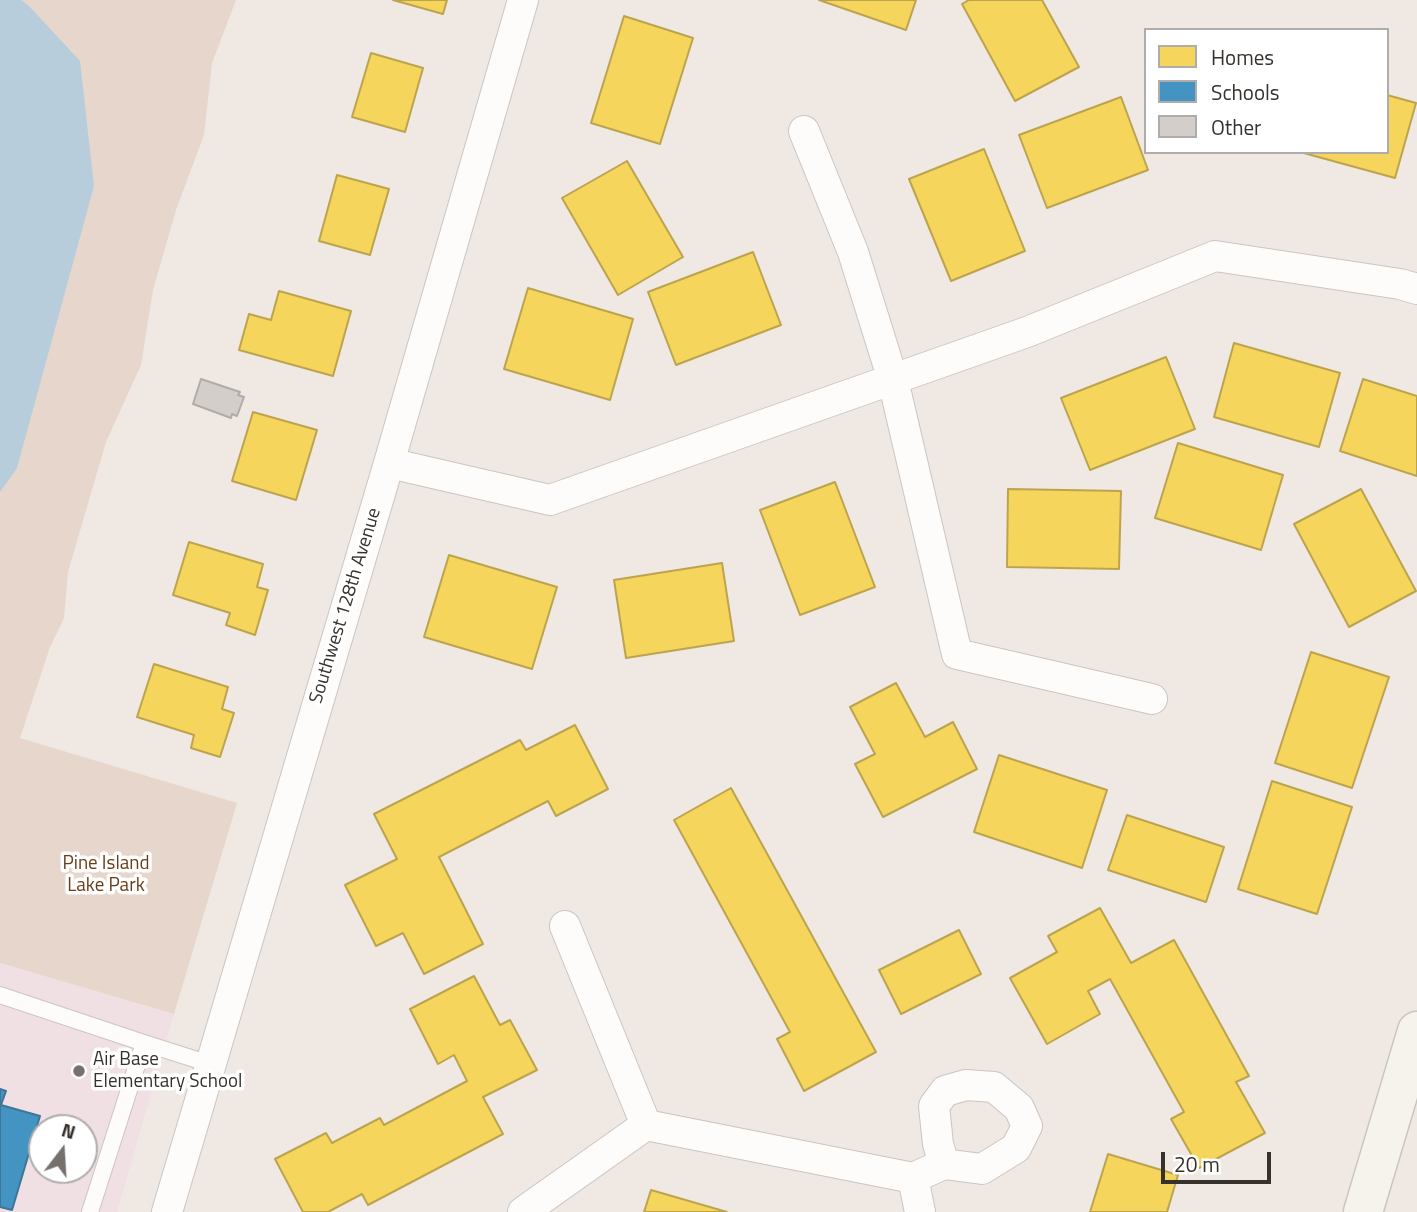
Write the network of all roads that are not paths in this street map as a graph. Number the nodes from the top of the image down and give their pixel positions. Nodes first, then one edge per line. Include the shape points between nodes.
1 (523, 0) edge
2 (804, 131) dead end
3 (1417, 289) edge
4 (893, 380) junction
5 (389, 463) junction
6 (1152, 699) dead end
7 (565, 926) dead end
8 (0, 995) edge
9 (1417, 1031) edge
10 (144, 1043) junction
11 (210, 1064) junction
12 (646, 1125) junction
13 (944, 1164) dead end
14 (913, 1178) junction
15 (90, 1212) edge
16 (167, 1212) edge
17 (523, 1212) edge
18 (920, 1212) edge
19 (1363, 1212) edge

1 - 5 street, Southwest 128th Avenue
2 - 4 street via 853,252
3 - 4 street via 1215,256
4 - 5 street via 550,500
4 - 6 street via 957,654
5 - 11 street, Southwest 128th Avenue
7 - 12 street
8 - 10 lane
9 - 19 main road
10 - 11 lane
10 - 15 lane
11 - 16 street, Southwest 128th Avenue
12 - 14 street
12 - 17 street
13 - 14 street
14 - 18 street

